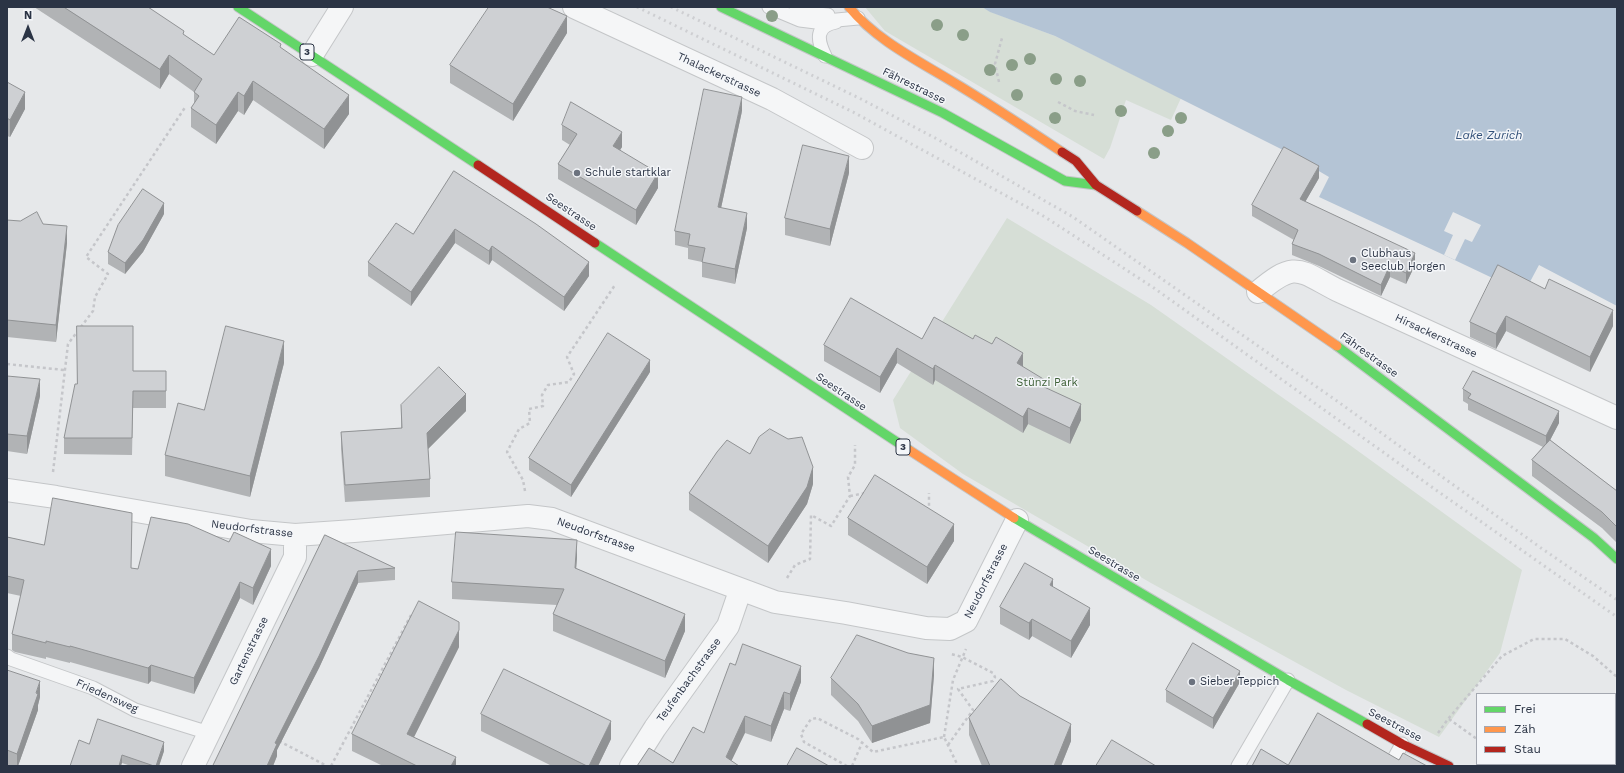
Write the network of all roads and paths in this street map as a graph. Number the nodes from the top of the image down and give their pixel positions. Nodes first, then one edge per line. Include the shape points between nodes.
1 (238, 7) edge
2 (342, 7) edge
3 (574, 7) edge
4 (721, 7) edge
5 (770, 7) edge
6 (796, 7) edge
7 (819, 7) edge
8 (836, 7) edge
9 (850, 7) edge
10 (858, 18) junction
11 (1002, 38) dead end
12 (312, 55) junction
13 (825, 56) junction
14 (1000, 86) dead end
15 (1058, 102) dead end
16 (186, 106) dead end
17 (1094, 115) dead end
18 (862, 148) dead end
19 (1096, 184) junction
20 (616, 283) dead end
21 (1258, 292) junction
22 (7, 364) edge
23 (64, 370) junction
24 (1617, 418) edge
25 (855, 454) dead end
26 (929, 487) dead end
27 (7, 490) edge
28 (525, 492) dead end
29 (872, 492) edge
30 (850, 496) junction
31 (56, 497) junction
32 (923, 515) edge
33 (1017, 520) junction
34 (295, 535) junction
35 (1617, 559) edge
36 (789, 575) dead end
37 (740, 591) junction
38 (412, 615) edge
39 (967, 645) dead end
40 (949, 654) dead end
41 (7, 656) edge
42 (962, 657) junction
43 (1617, 677) edge
44 (1288, 680) junction
45 (951, 688) junction
46 (958, 689) junction
47 (1449, 719) junction
48 (209, 733) junction
49 (944, 737) junction
50 (274, 738) edge
51 (1434, 738) dead end
52 (1476, 738) edge
53 (862, 743) junction
54 (1402, 744) junction
55 (948, 745) junction
56 (193, 766) edge
57 (327, 766) edge
58 (331, 766) edge
59 (631, 766) edge
60 (847, 766) edge
61 (852, 766) edge
62 (958, 766) edge
63 (1238, 766) edge
64 (1390, 766) edge
65 (1449, 766) edge

1 - 12 main road, Seestrasse / 3
2 - 12 street
3 - 18 street, Thalackerstrasse via 772,99
4 - 13 main road, Fährestrasse
5 - 10 lane via 800,20 816,22
6 - 10 lane via 818,14
7 - 10 lane
8 - 10 lane
9 - 10 main road, Fährestrasse
10 - 13 lane via 826,25 821,30 818,39
10 - 19 main road, Fährestrasse via 885,40 1076,161
11 - 14 path via 995,64
12 - 33 main road, Seestrasse / 3 via 847,411
13 - 19 main road, Fährestrasse via 943,113 1066,181
15 - 17 path via 1075,111
16 - 23 path via 86,257 108,274 95,297 93,311 68,344
19 - 21 main road, Fährestrasse
20 - 28 path via 567,356 574,374 570,382 548,385 542,394 543,406 529,409 530,424 520,429 507,452 523,480
21 - 24 street, Hirsackerstrasse via 1276,277 1287,271 1297,270
21 - 35 main road, Fährestrasse via 1342,349 1594,538
22 - 23 path
23 - 31 path via 52,482 58,483
25 - 30 path via 855,465 848,477
26 - 32 path via 929,506
27 - 31 street, Neudorfstrasse
29 - 30 path
30 - 36 path via 831,526 811,515 810,559 795,565
31 - 34 street, Neudorfstrasse via 251,531
33 - 37 street, Neudorfstrasse via 966,621 950,629 926,628 774,602
33 - 44 main road, Seestrasse / 3
34 - 37 street, Neudorfstrasse via 528,516 546,518 575,526
34 - 48 street, Gartenstrasse via 295,558
37 - 59 street, Teufenbachstrasse via 728,626 654,728
38 - 58 path
39 - 42 path
40 - 42 path
41 - 48 lane, Friedensweg via 93,688 135,710
42 - 45 path
42 - 46 path via 993,673 995,677 993,681
43 - 47 path via 1593,656 1565,639 1534,639 1502,656
44 - 54 main road, Seestrasse / 3
44 - 63 lane
45 - 46 path
45 - 49 path
46 - 55 path via 973,710
47 - 51 path
47 - 52 path
48 - 56 street, Gartenstrasse
49 - 53 path via 872,752
49 - 55 path
50 - 57 path
53 - 60 path via 818,718 811,719 801,734 804,742
53 - 61 path
54 - 64 lane
54 - 65 main road, Seestrasse / 3
55 - 62 path

